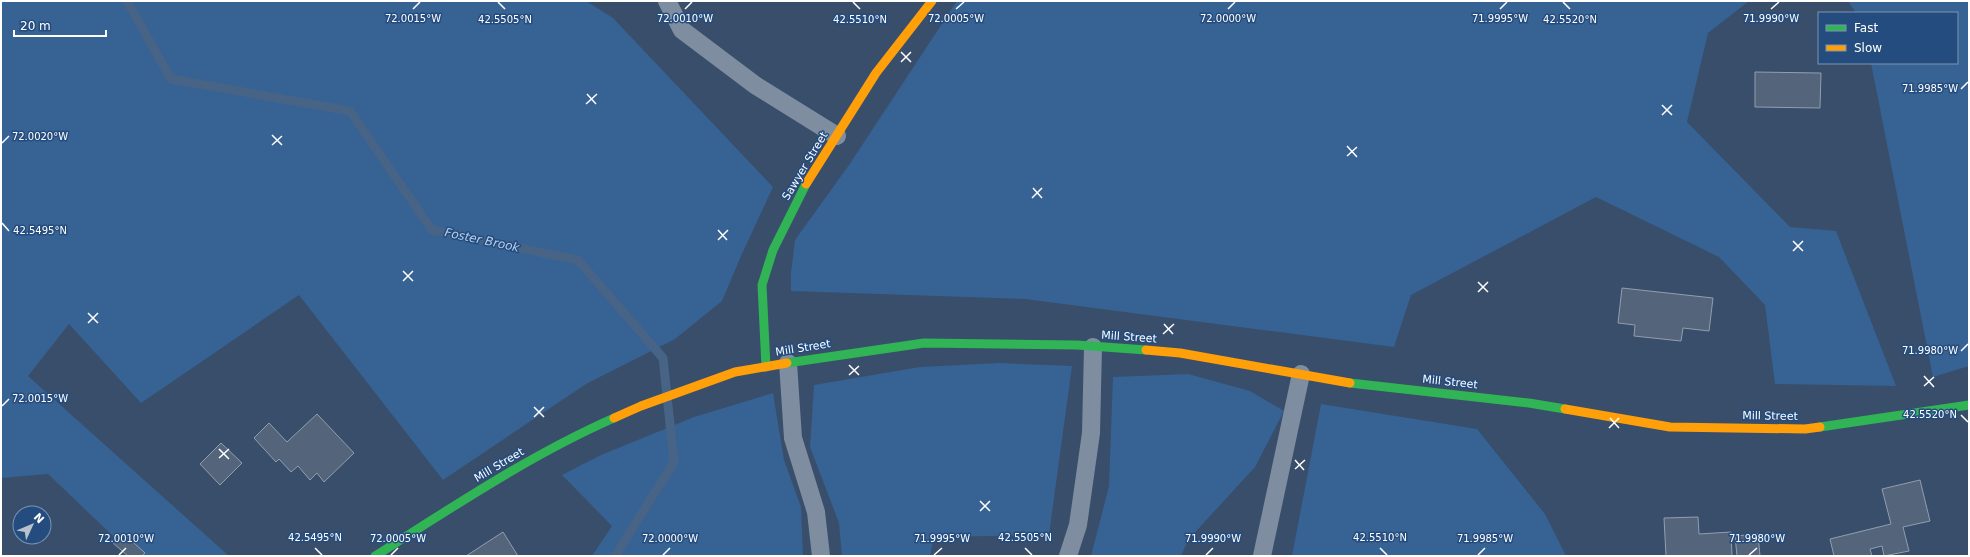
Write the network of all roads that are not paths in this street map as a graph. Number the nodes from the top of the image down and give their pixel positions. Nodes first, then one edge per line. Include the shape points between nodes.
1 (668, 1) edge
2 (932, 1) edge
3 (837, 136) junction
4 (1093, 346) junction
5 (788, 363) junction
6 (766, 367) junction
7 (1301, 374) junction
8 (1969, 405) edge
9 (375, 556) edge
10 (821, 556) edge
11 (1068, 556) edge
12 (1262, 556) edge

1 - 3 lane via 682,30 755,85
2 - 3 street, Sawyer Street via 876,74
3 - 6 street, Sawyer Street via 799,196 773,250 762,285
4 - 5 street, Mill Street via 924,343
4 - 7 street, Mill Street via 1180,353
4 - 11 lane via 1091,433 1078,525
5 - 6 street, Mill Street
5 - 10 lane via 793,438 816,512
6 - 9 street, Mill Street via 735,372 641,406 578,434 511,470
7 - 8 street, Mill Street via 1348,383 1529,403 1670,427 1804,429
7 - 12 lane

